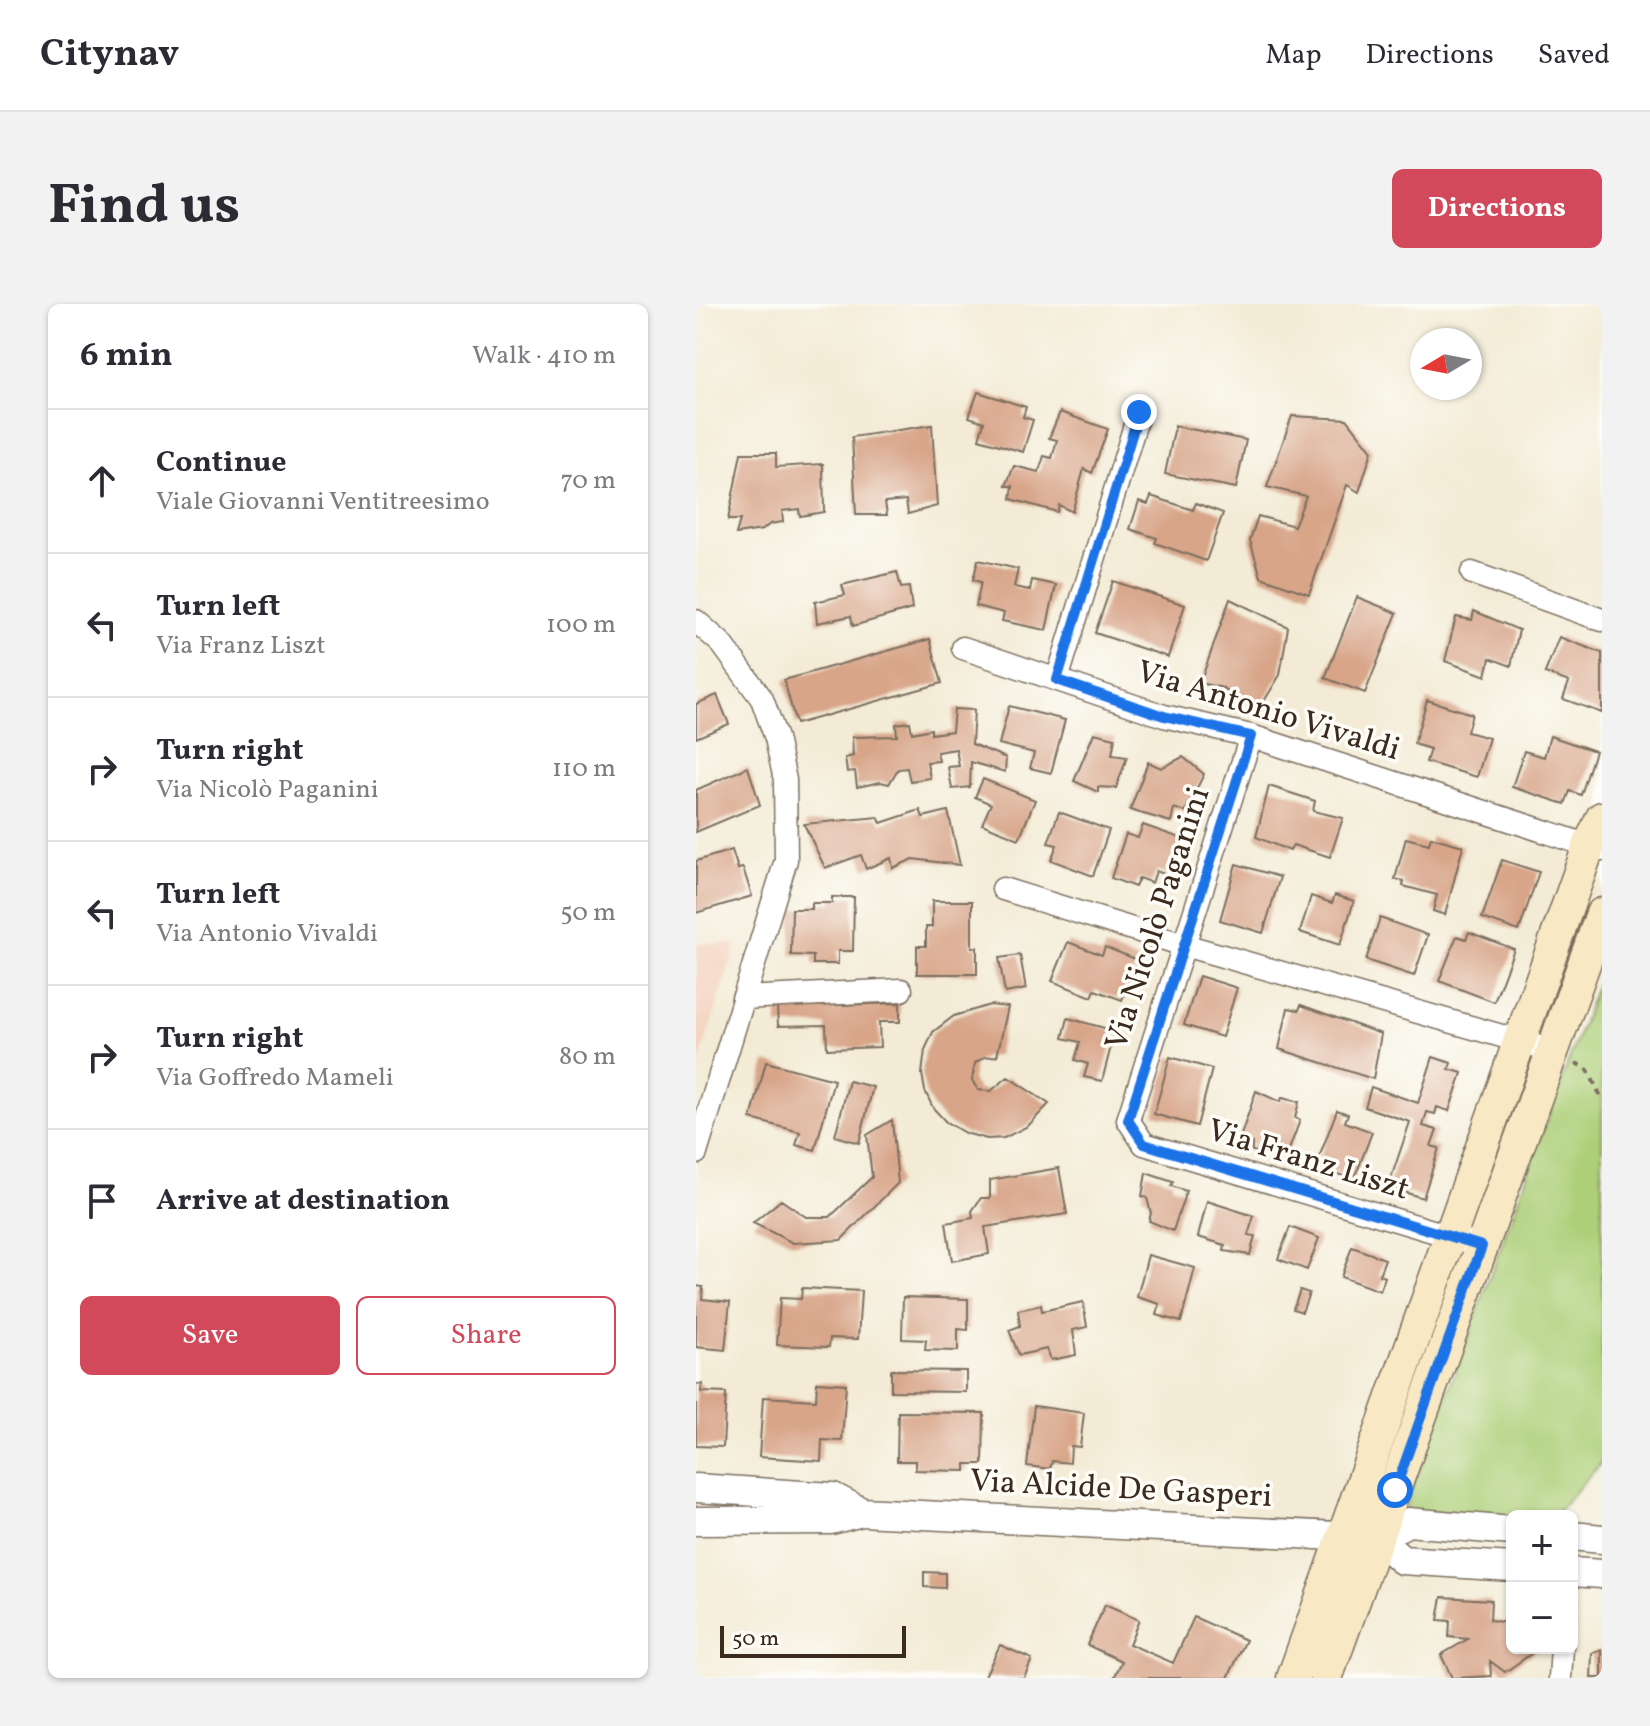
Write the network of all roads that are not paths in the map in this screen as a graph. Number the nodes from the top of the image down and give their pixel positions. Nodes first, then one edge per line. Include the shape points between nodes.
1 (1139, 412) dead end
2 (1472, 573) dead end
3 (1602, 620) edge
4 (696, 621) edge
5 (963, 648) dead end
6 (1057, 680) junction
7 (1251, 736) junction
8 (1598, 838) edge
9 (1003, 889) dead end
10 (1602, 914) edge
11 (1184, 945) junction
12 (901, 990) dead end
13 (743, 998) junction
14 (1521, 1041) junction
15 (1554, 1051) junction
16 (1128, 1120) joint
17 (696, 1153) edge
18 (1449, 1236) junction
19 (1482, 1246) junction
20 (696, 1488) edge
21 (862, 1512) junction
22 (700, 1521) edge
23 (1506, 1530) edge
24 (1343, 1536) junction
25 (1377, 1538) junction
26 (1506, 1567) edge
27 (1578, 1572) edge
28 (1602, 1574) edge
29 (1562, 1654) edge
30 (1293, 1678) edge
31 (1326, 1678) edge
32 (1560, 1678) edge

1 - 6 street
2 - 3 street
4 - 13 street via 722,644 762,699 785,780 786,860
5 - 6 street, Via Antonio Vivaldi
6 - 7 street, Via Antonio Vivaldi via 1164,716
7 - 8 street, Via Antonio Vivaldi
7 - 11 street, Via Nicolò Paganini
8 - 14 main road
9 - 11 street
10 - 15 main road
11 - 14 street
11 - 16 street, Via Nicolò Paganini
12 - 13 street
13 - 17 street
14 - 15 street
14 - 18 main road
15 - 19 main road
16 - 18 street, Via Franz Liszt via 1144,1144
18 - 19 street, Via Franz Liszt
18 - 24 main road
19 - 25 main road
20 - 21 street, Via Alcide De Gasperi via 833,1497
21 - 22 street, Via Alcide De Gasperi via 831,1520
21 - 24 street, Via Alcide De Gasperi
23 - 25 street, Via Alcide De Gasperi via 1408,1522
24 - 25 street, Via Alcide De Gasperi
24 - 30 main road
25 - 26 street via 1402,1560
25 - 31 main road
27 - 28 street
29 - 32 street

